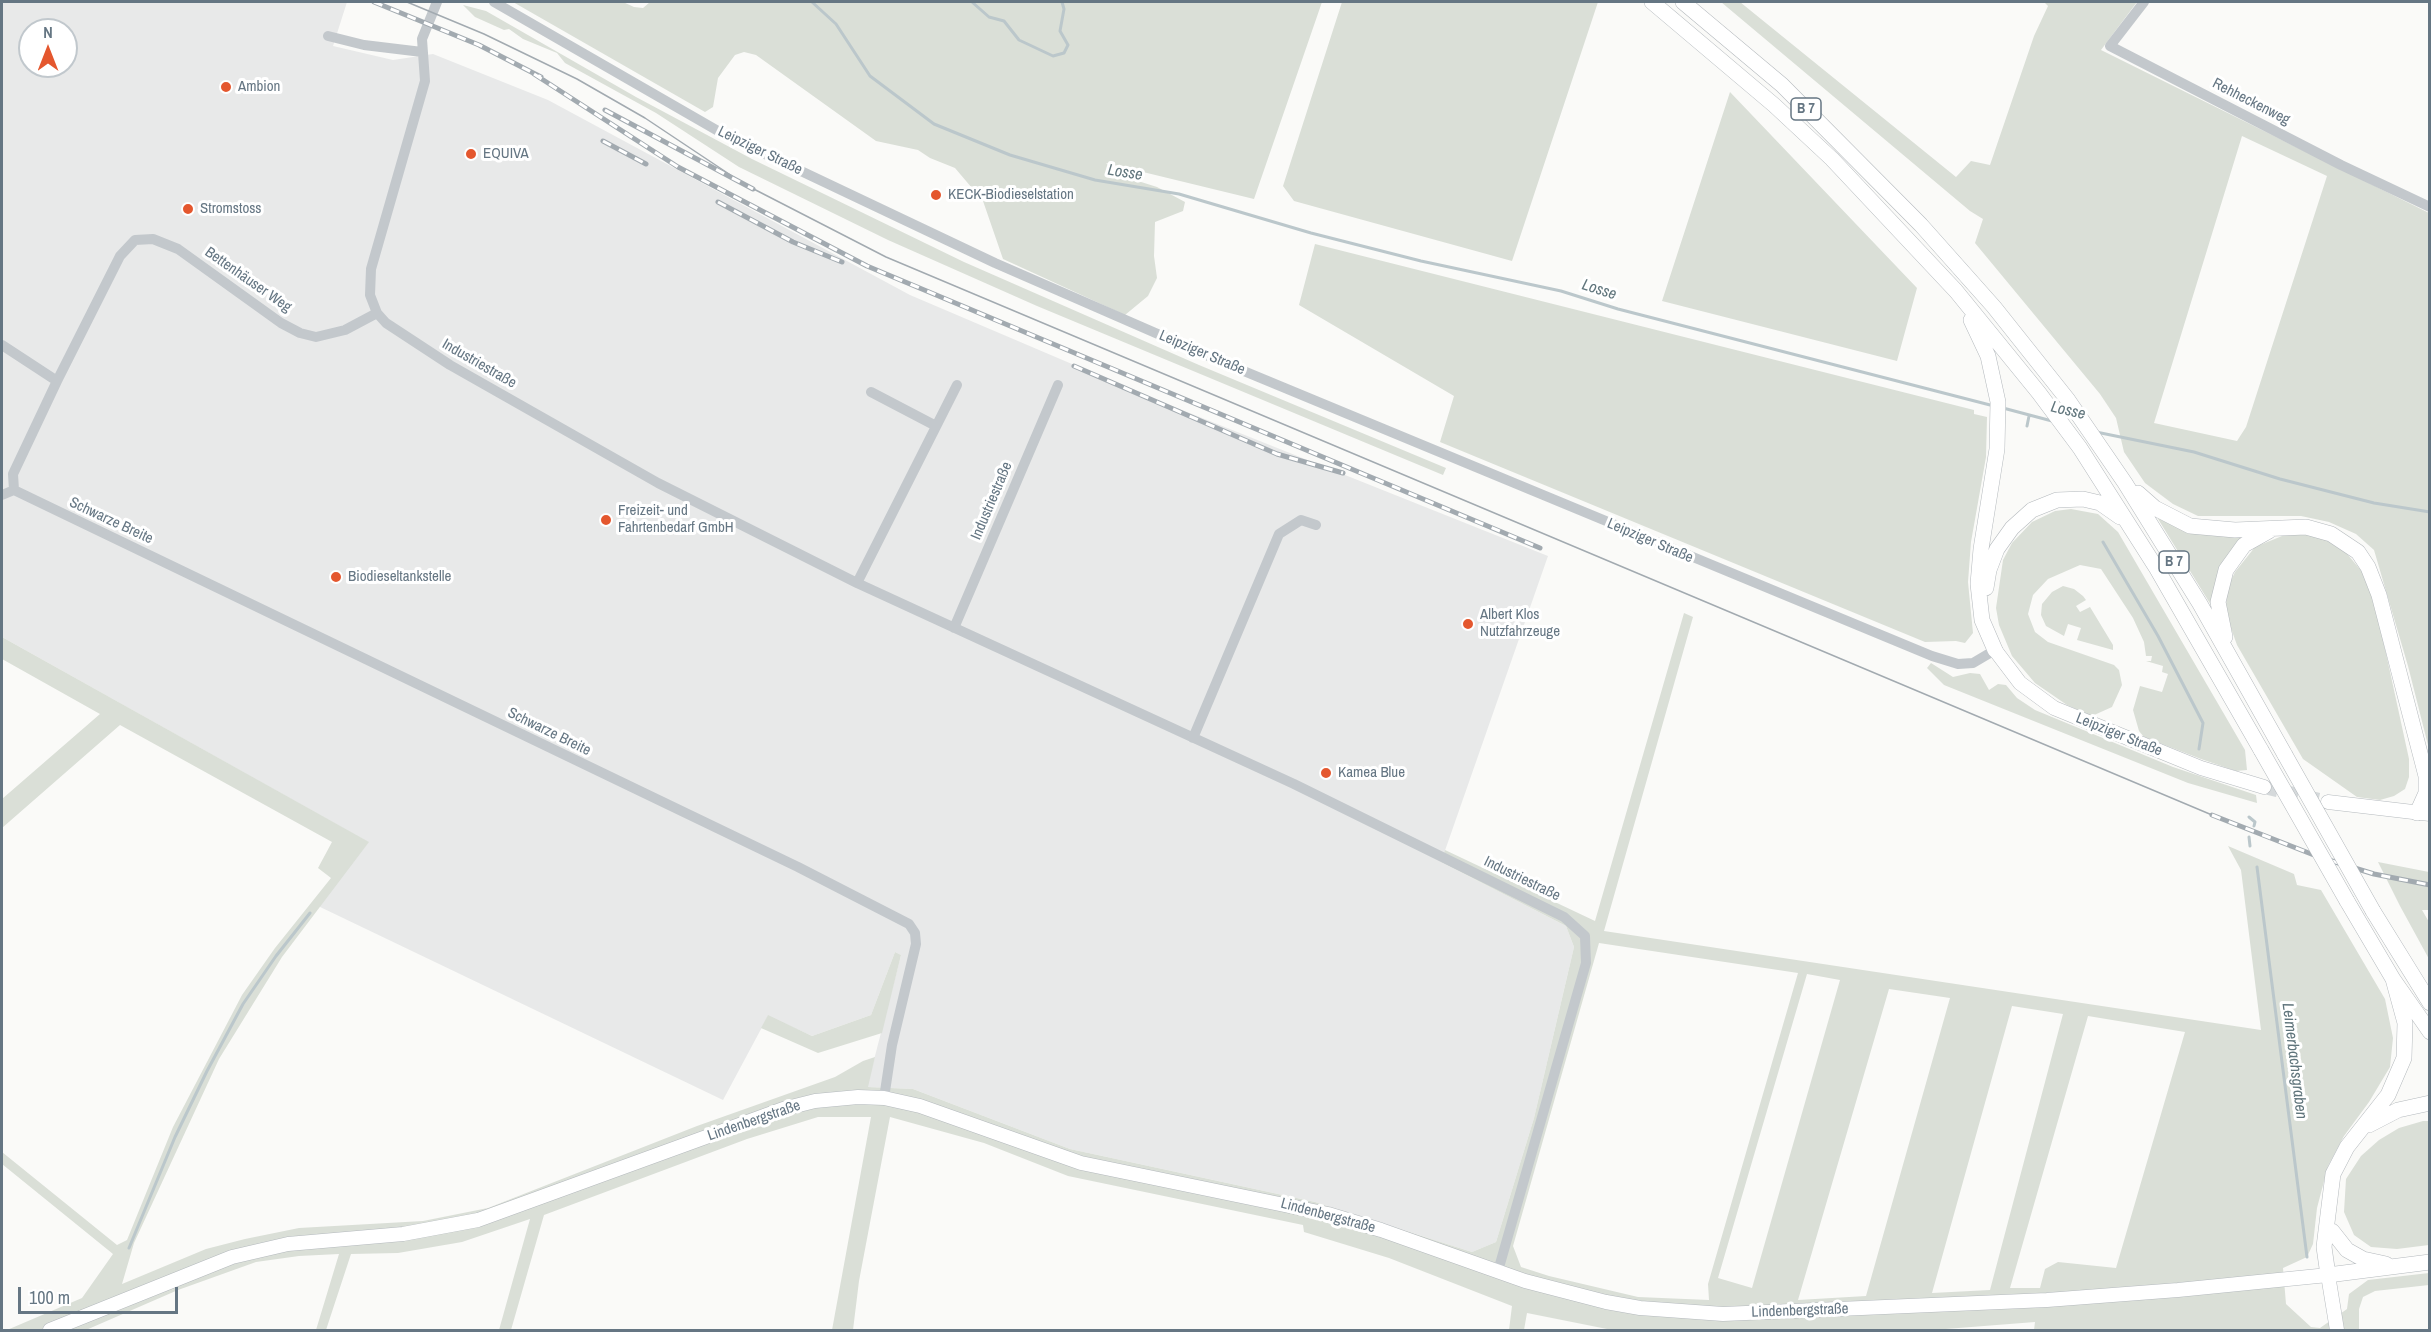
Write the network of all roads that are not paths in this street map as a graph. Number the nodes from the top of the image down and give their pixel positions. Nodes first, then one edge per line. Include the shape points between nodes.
1 (437, 2) edge
2 (494, 2) edge
3 (1652, 2) edge
4 (1683, 2) edge
5 (2144, 2) edge
6 (328, 36) dead end
7 (422, 52) junction
8 (2430, 207) edge
9 (1956, 291) junction
10 (378, 313) junction
11 (2, 345) edge
12 (57, 381) junction
13 (957, 385) dead end
14 (1058, 385) dead end
15 (871, 392) dead end
16 (936, 426) junction
17 (2112, 464) junction
18 (14, 490) junction
19 (2, 495) edge
20 (1316, 525) dead end
21 (2130, 525) junction
22 (2285, 527) junction
23 (857, 583) junction
24 (954, 628) junction
25 (1995, 650) junction
26 (2233, 663) junction
27 (1193, 738) junction
28 (2418, 746) junction
29 (2428, 779) edge
30 (2264, 788) tunnel mouth
31 (2328, 802) tunnel mouth
32 (2423, 814) edge
33 (2393, 979) junction
34 (2427, 999) edge
35 (2430, 1032) edge
36 (884, 1098) junction
37 (2430, 1103) edge
38 (2363, 1128) junction
39 (2328, 1202) junction
40 (2332, 1231) junction
41 (2430, 1262) edge
42 (2397, 1266) junction
43 (1498, 1271) junction
44 (2328, 1275) junction
45 (50, 1330) edge
46 (2337, 1330) edge

1 - 7 street via 422,39
2 - 25 street, Leipziger Straße via 725,135 994,263 1233,367 1932,656 1958,664 1973,663
3 - 9 highway, B 7 via 1832,159
4 - 17 highway, B 7 via 1782,85 1922,225 1994,306 2068,400
5 - 8 street, Rehheckenweg via 2110,46
6 - 7 street
7 - 10 street via 425,81 371,269 370,296
9 - 21 highway, B 7 via 2080,448
9 - 25 highway via 1980,338 1995,384 1999,432 1978,575 1982,620
10 - 12 street, Bettenhäuser Weg via 345,330 316,337 300,333 178,249 153,239 135,240 120,256
10 - 23 street, Industriestraße via 409,340 637,471
11 - 12 street
12 - 18 street via 13,474
13 - 16 street
14 - 24 street, Industriestraße
15 - 16 street
16 - 23 street
17 - 22 highway via 2149,504 2183,524 2219,529
17 - 26 highway, B 7
18 - 19 street
18 - 36 street, Schwarze Breite via 909,924 916,944
20 - 27 street via 1301,520 1279,534
21 - 25 highway via 2100,503 2077,498 2044,505 2019,521 1997,549 1988,578 1986,604
21 - 33 highway, B 7, bridge
22 - 26 highway via 2244,545 2224,575 2218,610
22 - 28 highway via 2306,527 2331,534 2352,547 2365,562 2379,595
23 - 24 street, Industriestraße
24 - 27 street, Industriestraße
25 - 30 main road, Leipziger Straße via 2020,683 2054,708 2201,768
26 - 34 highway, B 7, bridge
27 - 43 street, Industriestraße via 1564,916 1585,936 1586,963
28 - 29 highway
28 - 32 highway
29 - 32 highway
31 - 32 main road
33 - 35 highway, B 7
33 - 38 highway via 2404,1023 2404,1058 2392,1088
36 - 43 main road, Lindenbergstraße via 940,1113 1081,1164 1328,1214
36 - 45 main road, Lindenbergstraße via 834,1099 795,1106 488,1218 422,1232 288,1244 232,1257
37 - 38 highway via 2398,1110
38 - 39 highway via 2338,1162
39 - 40 highway
39 - 44 highway via 2323,1252
40 - 42 highway via 2342,1246 2355,1255
40 - 44 highway
41 - 42 highway
42 - 44 highway
43 - 44 main road, Lindenbergstraße via 1606,1302 1724,1314 2080,1298
44 - 46 main road

